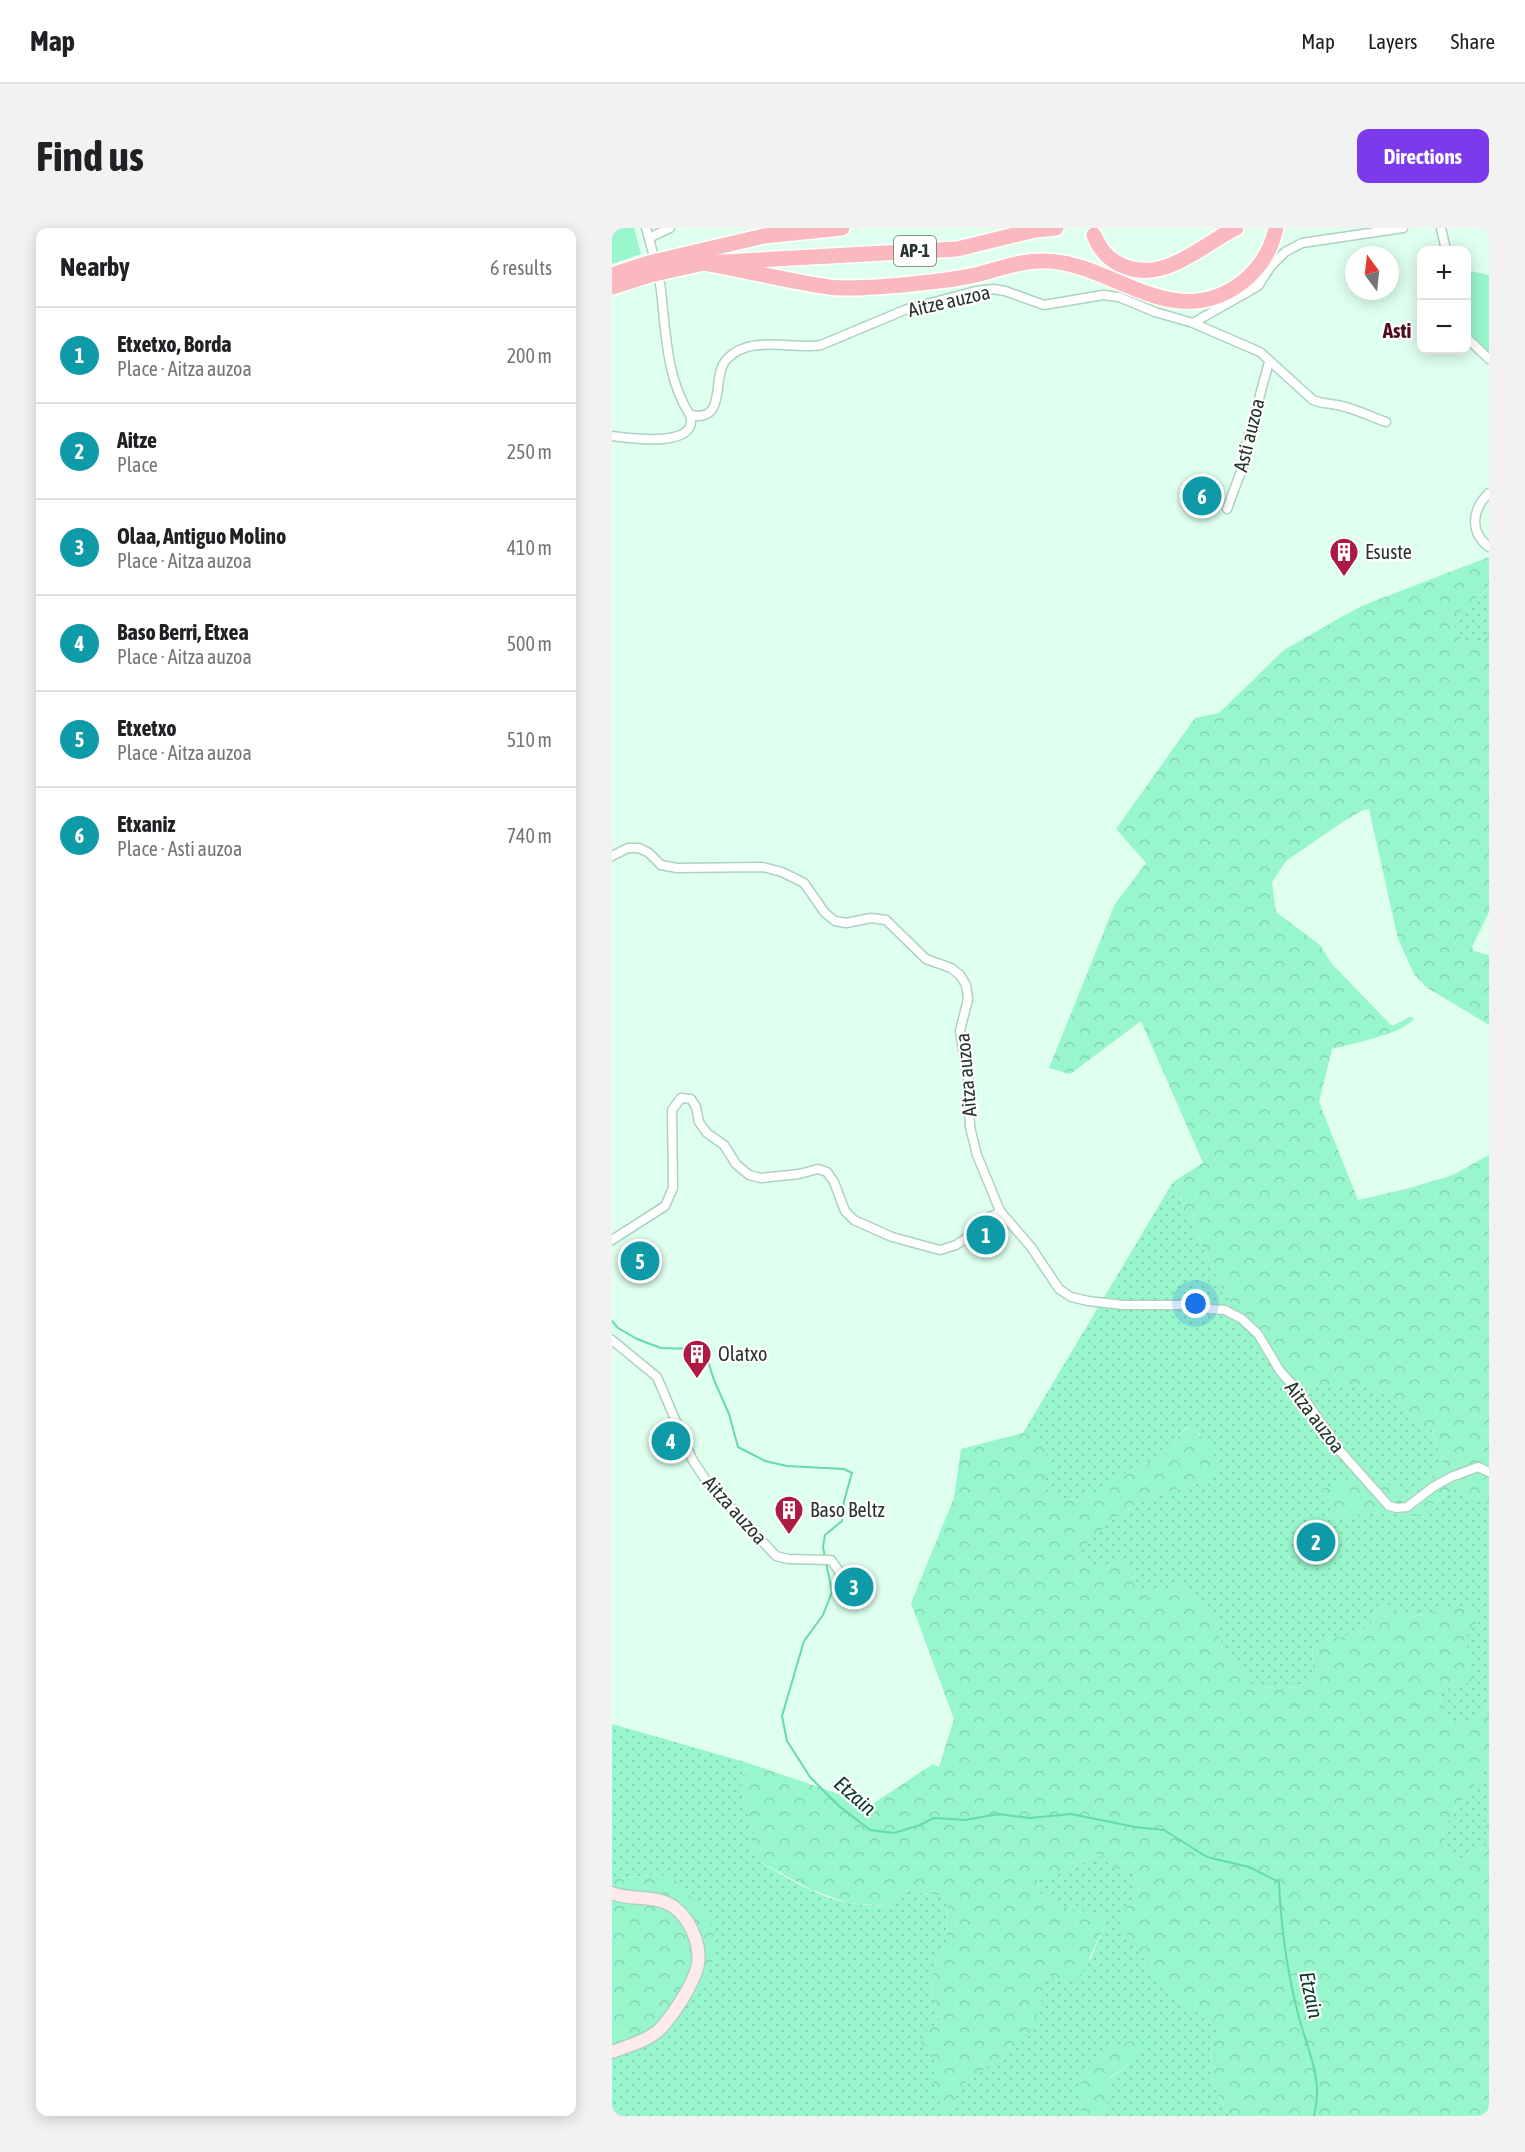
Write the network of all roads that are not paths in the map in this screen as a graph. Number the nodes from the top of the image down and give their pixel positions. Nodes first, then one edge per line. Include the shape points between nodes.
1 (646, 228) edge
2 (670, 228) edge
3 (787, 228) edge
4 (842, 228) edge
5 (1056, 228) edge
6 (1236, 228) edge
7 (1276, 228) edge
8 (1403, 228) edge
9 (1442, 228) edge
10 (1094, 235) dead end
11 (764, 236) junction
12 (649, 237) junction
13 (1445, 246) edge
14 (653, 254) dead end
15 (704, 263) junction
16 (612, 275) edge
17 (660, 283) dead end
18 (612, 287) edge
19 (1193, 323) junction
20 (1471, 341) edge
21 (1489, 359) edge
22 (1269, 362) junction
23 (690, 415) junction
24 (1386, 422) dead end
25 (612, 436) edge
26 (1489, 494) edge
27 (1227, 509) dead end
28 (1489, 547) edge
29 (612, 856) edge
30 (1001, 1212) junction
31 (612, 1240) edge
32 (612, 1340) edge
33 (1489, 1472) edge
34 (840, 1583) dead end
35 (612, 1893) edge
36 (612, 2052) edge

1 - 12 street
2 - 12 street
3 - 11 highway
4 - 11 highway
5 - 15 highway, AP-1 via 957,249
6 - 10 highway via 1173,264 1146,271 1114,262
7 - 15 highway via 1270,248 1252,273 1226,292 1197,301 1141,293 1055,261 1024,262 948,280 831,287
8 - 19 street via 1302,243 1285,252 1258,286
9 - 13 street
11 - 16 highway
12 - 14 street
15 - 18 highway, AP-1
17 - 23 street via 672,375
19 - 22 street via 1260,352
19 - 23 street, Aitze auzoa via 1119,297 1103,295 1044,305 1005,291 976,291 907,309 821,345 765,344 742,349 726,360 720,370 713,409 701,417
20 - 21 street
22 - 24 street via 1313,400 1357,410
22 - 27 street, Asti auzoa via 1243,466
23 - 25 street via 688,430 681,436 640,440
26 - 28 street via 1475,514 1477,533
29 - 30 street, Aitza auzoa via 639,848 662,865 676,868 763,867 782,872 804,884 834,921 886,920 926,959 960,975 968,999 960,1030 970,1127 977,1155
30 - 31 street via 983,1220 956,1245 940,1250 892,1237 854,1220 845,1211 827,1172 818,1169 761,1178 749,1175 724,1145 707,1133 691,1099 681,1098 672,1110 673,1188 665,1206
30 - 33 street, Aitza auzoa via 1020,1232 1059,1289 1071,1297 1124,1305 1185,1305 1225,1310 1242,1318 1258,1334 1280,1371 1341,1452 1389,1506 1407,1507 1433,1487 1478,1467
32 - 34 street, Aitza auzoa via 657,1377 692,1459 707,1482 770,1550 788,1559 830,1560 839,1571
35 - 36 street via 658,1899 673,1906 691,1927 698,1956 691,1982 668,2019 647,2038

